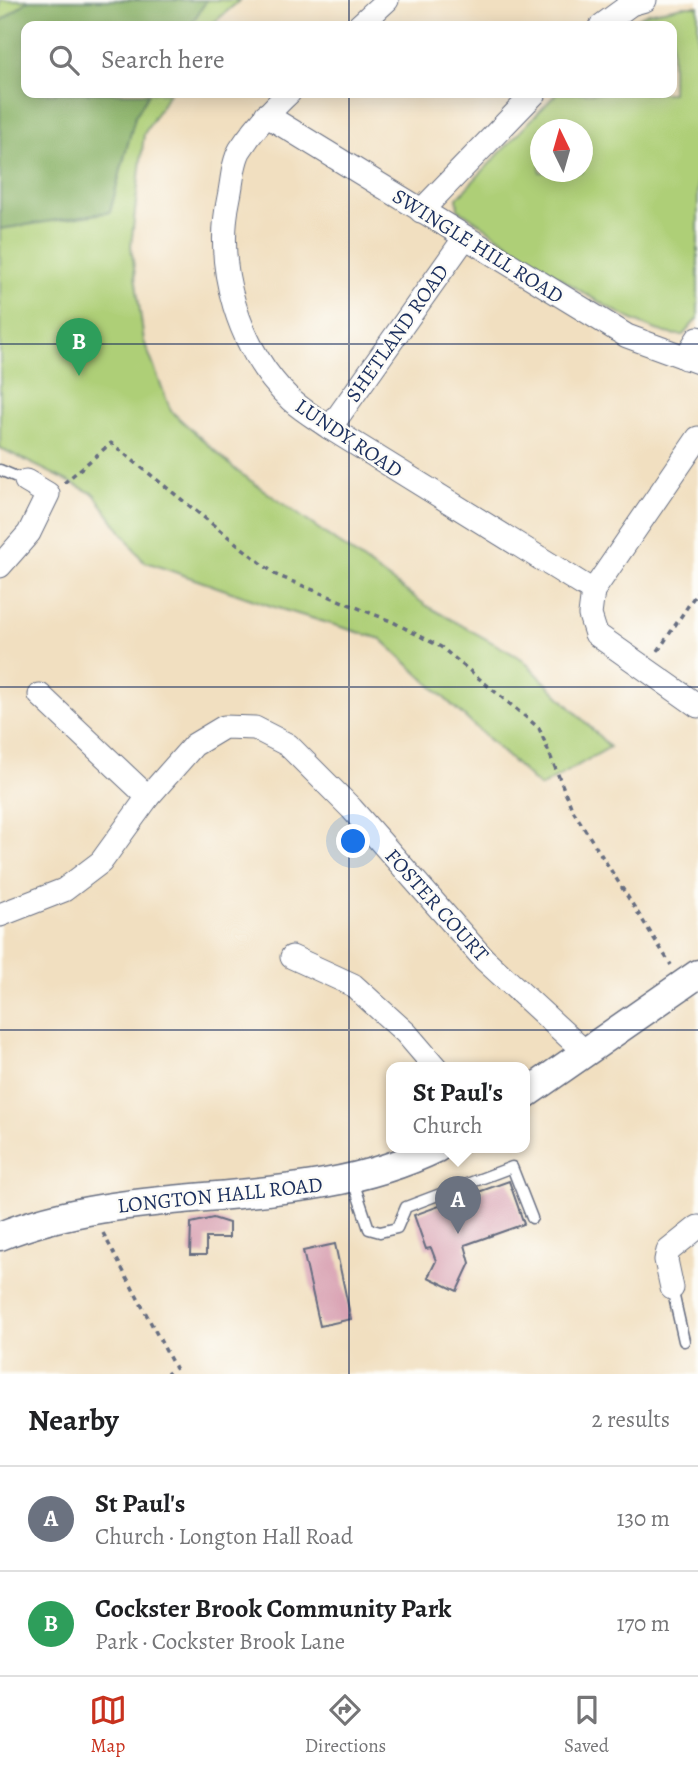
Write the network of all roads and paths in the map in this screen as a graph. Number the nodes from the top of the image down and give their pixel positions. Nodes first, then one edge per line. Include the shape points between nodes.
1 (387, 0) edge
2 (645, 0) edge
3 (364, 21) edge
4 (608, 21) edge
5 (284, 98) edge
6 (530, 98) edge
7 (266, 115) junction
8 (421, 211) junction
9 (464, 239) junction
10 (698, 338) edge
11 (692, 360) edge
12 (330, 428) junction
13 (698, 438) edge
14 (0, 470) edge
15 (69, 480) dead end
16 (26, 481) joint
17 (0, 566) edge
18 (698, 590) edge
19 (593, 592) junction
20 (647, 668) junction
21 (40, 695) dead end
22 (698, 706) edge
23 (148, 797) junction
24 (0, 915) edge
25 (292, 957) dead end
26 (691, 979) edge
27 (585, 1052) junction
28 (431, 1062) edge
29 (530, 1091) edge
30 (423, 1153) edge
31 (352, 1178) junction
32 (91, 1209) junction
33 (532, 1218) dead end
34 (698, 1227) edge
35 (0, 1236) edge
36 (672, 1288) joint
37 (684, 1341) dead end
38 (167, 1374) edge

1 - 3 street
2 - 4 street
5 - 7 street, LUNDY ROAD
6 - 8 street
7 - 8 street, SWINGLE HILL ROAD
7 - 12 street, LUNDY ROAD via 239,152 227,207 223,251 233,302 252,346 291,400
8 - 9 street, SWINGLE HILL ROAD
9 - 11 street, SWINGLE HILL ROAD via 627,336
9 - 12 street, SHETLAND ROAD
10 - 11 street
12 - 19 street, LUNDY ROAD
13 - 19 street
14 - 16 lane
15 - 26 path via 111,443 276,575 393,622 440,647 491,686 539,728 572,809
16 - 17 street via 48,494 29,533
18 - 20 path
19 - 20 street via 590,615 596,634
20 - 22 street
21 - 23 street
23 - 24 street, FOSTER COURT via 101,862 64,890
23 - 27 street, FOSTER COURT via 194,746 224,727 255,728 288,745 351,808 484,959
25 - 28 street via 353,985
26 - 27 street
27 - 29 street
30 - 31 street, LONGTON HALL ROAD
31 - 32 street, LONGTON HALL ROAD via 271,1192 199,1195
31 - 33 lane via 364,1220 369,1229 380,1232 397,1228 406,1207 512,1167
32 - 35 street, LONGTON HALL ROAD
32 - 38 path via 175,1368
34 - 36 street via 667,1251
36 - 37 lane

